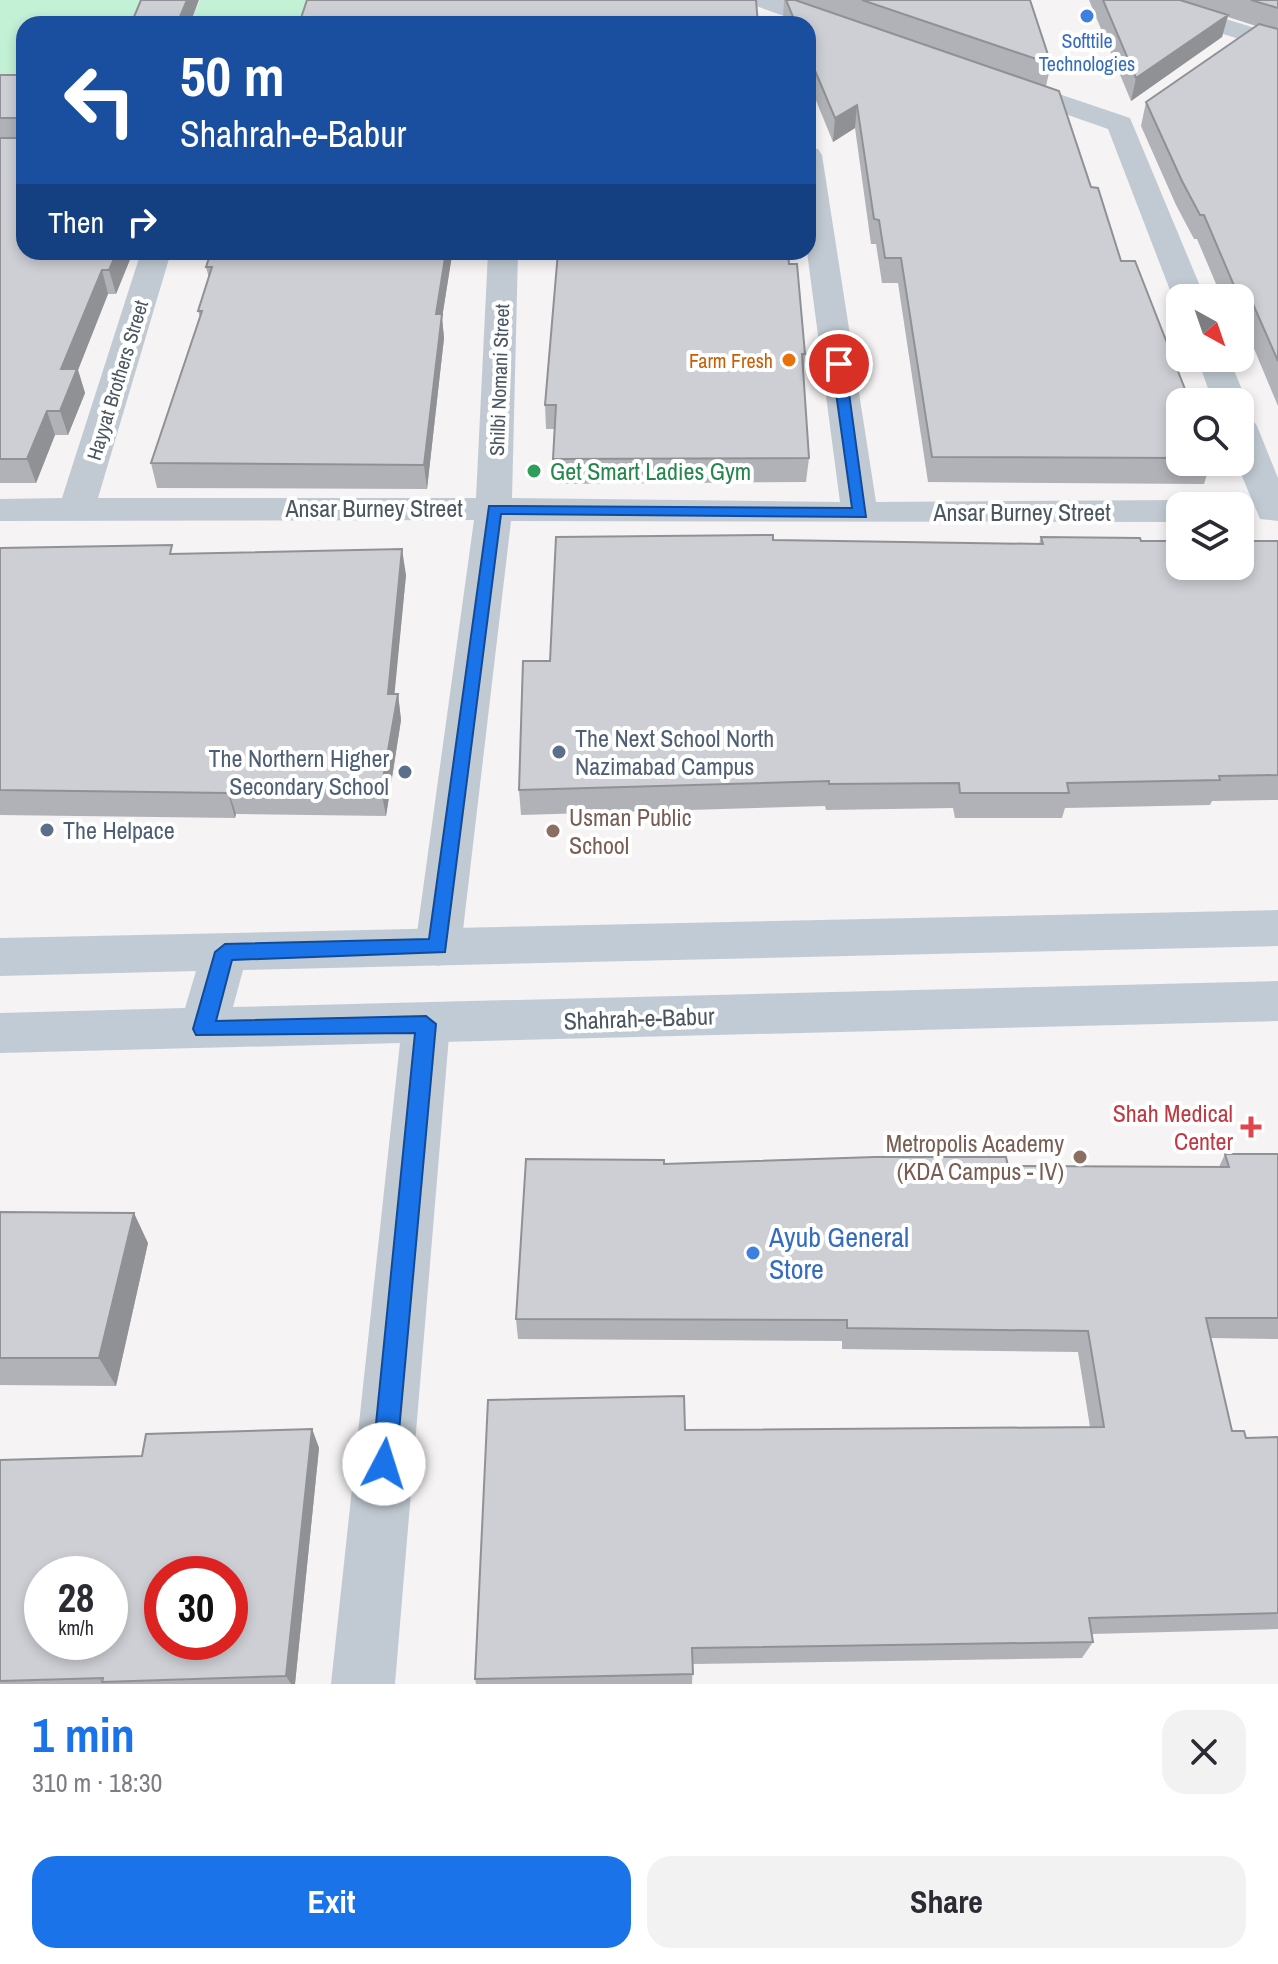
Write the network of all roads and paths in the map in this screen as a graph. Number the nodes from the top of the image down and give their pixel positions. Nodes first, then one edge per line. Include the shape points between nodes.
1 (762, 0) edge
2 (1139, 0) edge
3 (809, 16) edge
4 (816, 19) edge
5 (1249, 34) junction
6 (867, 36) edge
7 (1278, 43) edge
8 (1223, 52) edge
9 (986, 77) edge
10 (1146, 106) edge
11 (1120, 124) junction
12 (816, 210) edge
13 (154, 260) edge
14 (503, 260) edge
15 (1183, 284) edge
16 (1254, 476) edge
17 (77, 507) junction
18 (494, 509) junction
19 (0, 510) edge
20 (1166, 511) edge
21 (1264, 511) edge
22 (860, 513) junction
23 (1278, 928) edge
24 (438, 947) junction
25 (225, 952) junction
26 (0, 957) edge
27 (1278, 1001) edge
28 (426, 1024) junction
29 (203, 1029) junction
30 (0, 1033) edge
31 (363, 1684) edge

1 - 3 street
2 - 5 street
4 - 6 street
5 - 7 street
5 - 8 street
9 - 11 street
10 - 11 street
11 - 15 street
12 - 22 street
13 - 17 street, Hayyat Brothers Street
14 - 18 street, Shilbi Nomani Street
16 - 21 street
17 - 18 street, Ansar Burney Street
17 - 19 street, Ansar Burney Street
18 - 22 street, Ansar Burney Street
18 - 24 street, Shilbi Nomani Street
20 - 22 street, Ansar Burney Street
23 - 24 main road
24 - 25 main road
25 - 26 main road
25 - 29 main road
27 - 28 main road, Shahrah-e-Babur
28 - 29 main road, Shahrah-e-Babur
28 - 31 street
29 - 30 main road, Shahrah-e-Babur

